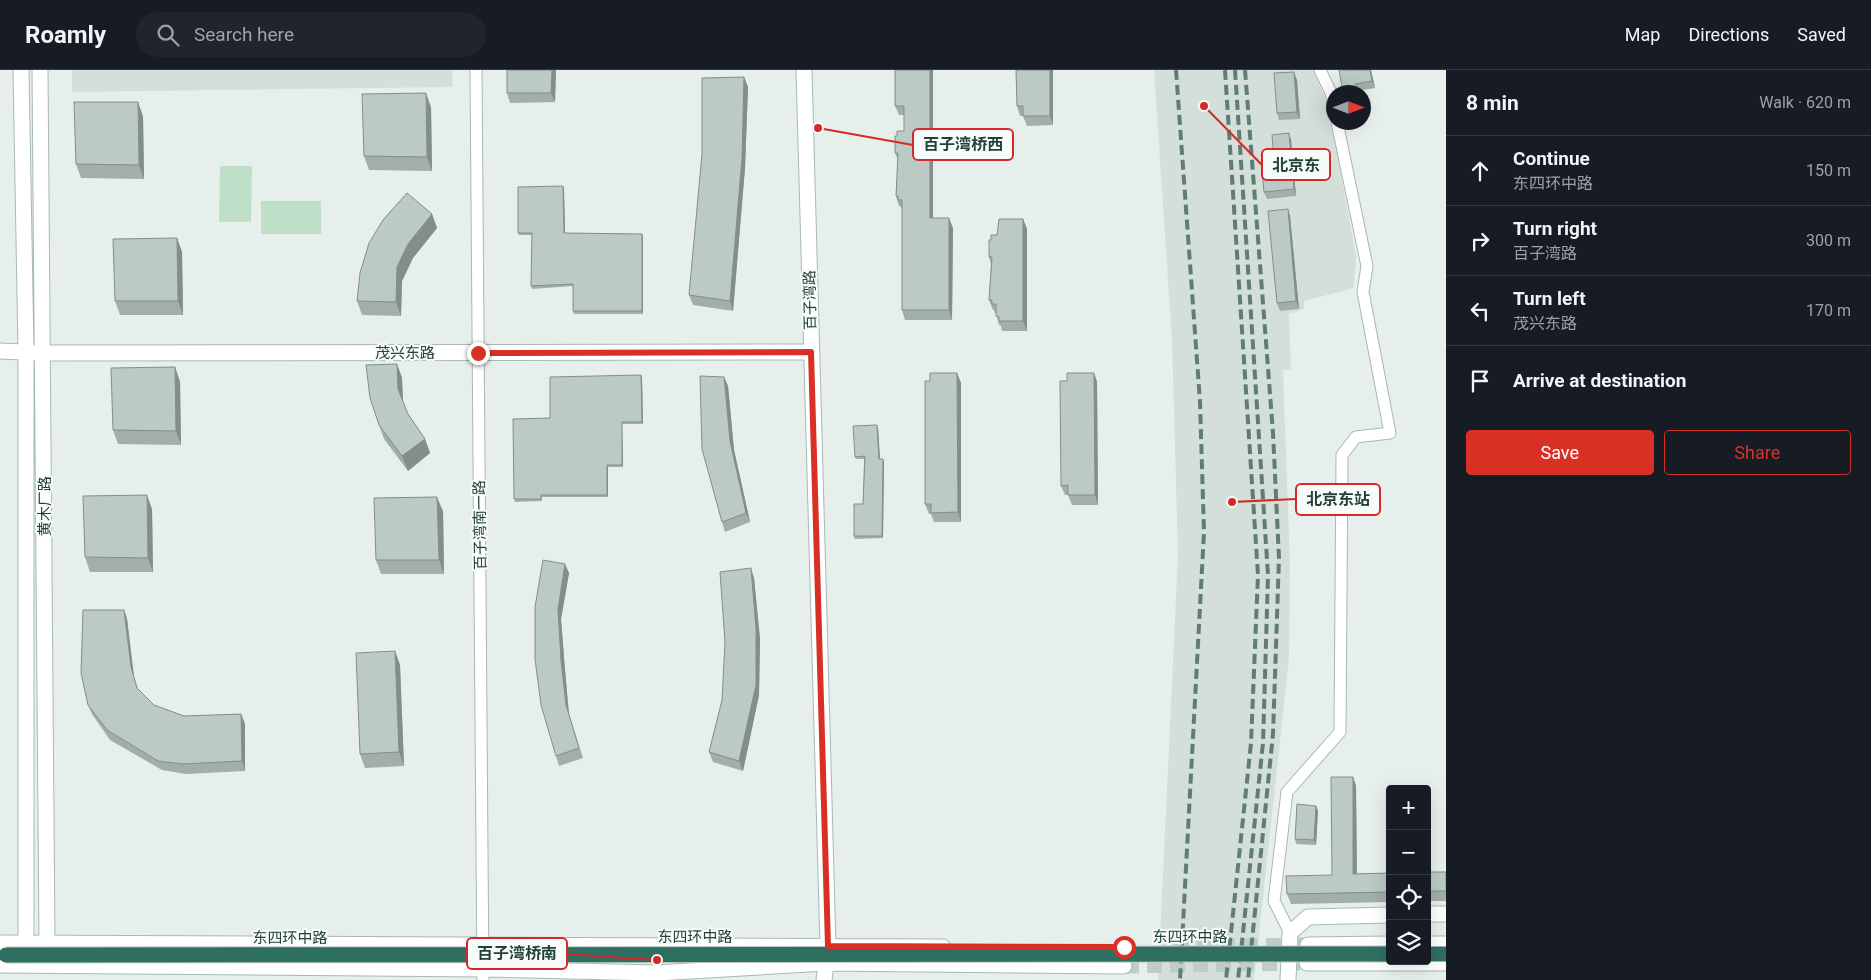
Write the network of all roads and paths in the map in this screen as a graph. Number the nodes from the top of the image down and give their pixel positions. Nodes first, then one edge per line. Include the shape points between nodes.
1 (21, 70) edge
2 (40, 70) edge
3 (476, 70) edge
4 (804, 70) edge
5 (1320, 70) edge
6 (1327, 85) edge
7 (1339, 130) edge
8 (0, 351) edge
9 (26, 351) junction
10 (811, 352) junction
11 (44, 353) junction
12 (478, 353) junction
13 (1431, 914) edge
14 (1446, 914) edge
15 (1386, 915) edge
16 (1290, 933) junction
17 (47, 942) junction
18 (0, 943) edge
19 (26, 943) junction
20 (1386, 944) edge
21 (1431, 944) edge
22 (1446, 944) edge
23 (484, 945) junction
24 (1308, 945) tunnel mouth
25 (828, 946) junction
26 (1124, 947) dead end
27 (1386, 954) edge
28 (1431, 954) edge
29 (1446, 954) edge
30 (0, 956) edge
31 (825, 963) junction
32 (1307, 963) tunnel mouth
33 (1446, 963) edge
34 (0, 965) edge
35 (1124, 966) tunnel mouth
36 (483, 974) edge
37 (824, 980) edge
38 (1288, 980) edge

1 - 9 street
2 - 11 street, 黄木厂路
3 - 12 street, 百子湾南一路
4 - 10 street, 百子湾路
5 - 6 street
7 - 16 street via 1366,266 1362,292 1390,433 1356,437 1342,455 1340,732 1288,792 1274,901
8 - 9 street, 茂兴东路
9 - 11 street, 茂兴东路
9 - 19 street
10 - 12 street, 茂兴东路
10 - 25 street, 百子湾路
11 - 12 street, 茂兴东路
11 - 17 street, 黄木厂路
12 - 23 street, 百子湾南一路
13 - 14 street
15 - 16 street via 1308,917
16 - 38 street
17 - 19 street, 东四环中路
17 - 23 street, 东四环中路
18 - 19 street, 东四环中路
20 - 24 street
21 - 22 street
23 - 25 street, 东四环中路
23 - 36 street, 百子湾南一路
25 - 26 street, 东四环中路
25 - 31 street, 百子湾路
27 - 30 highway, 东四环中路, bridge
28 - 29 highway
31 - 35 street, 东四环中路
31 - 36 street, 东四环中路 via 657,973
31 - 37 street, 百子湾路
32 - 33 street
34 - 36 street, 东四环中路

